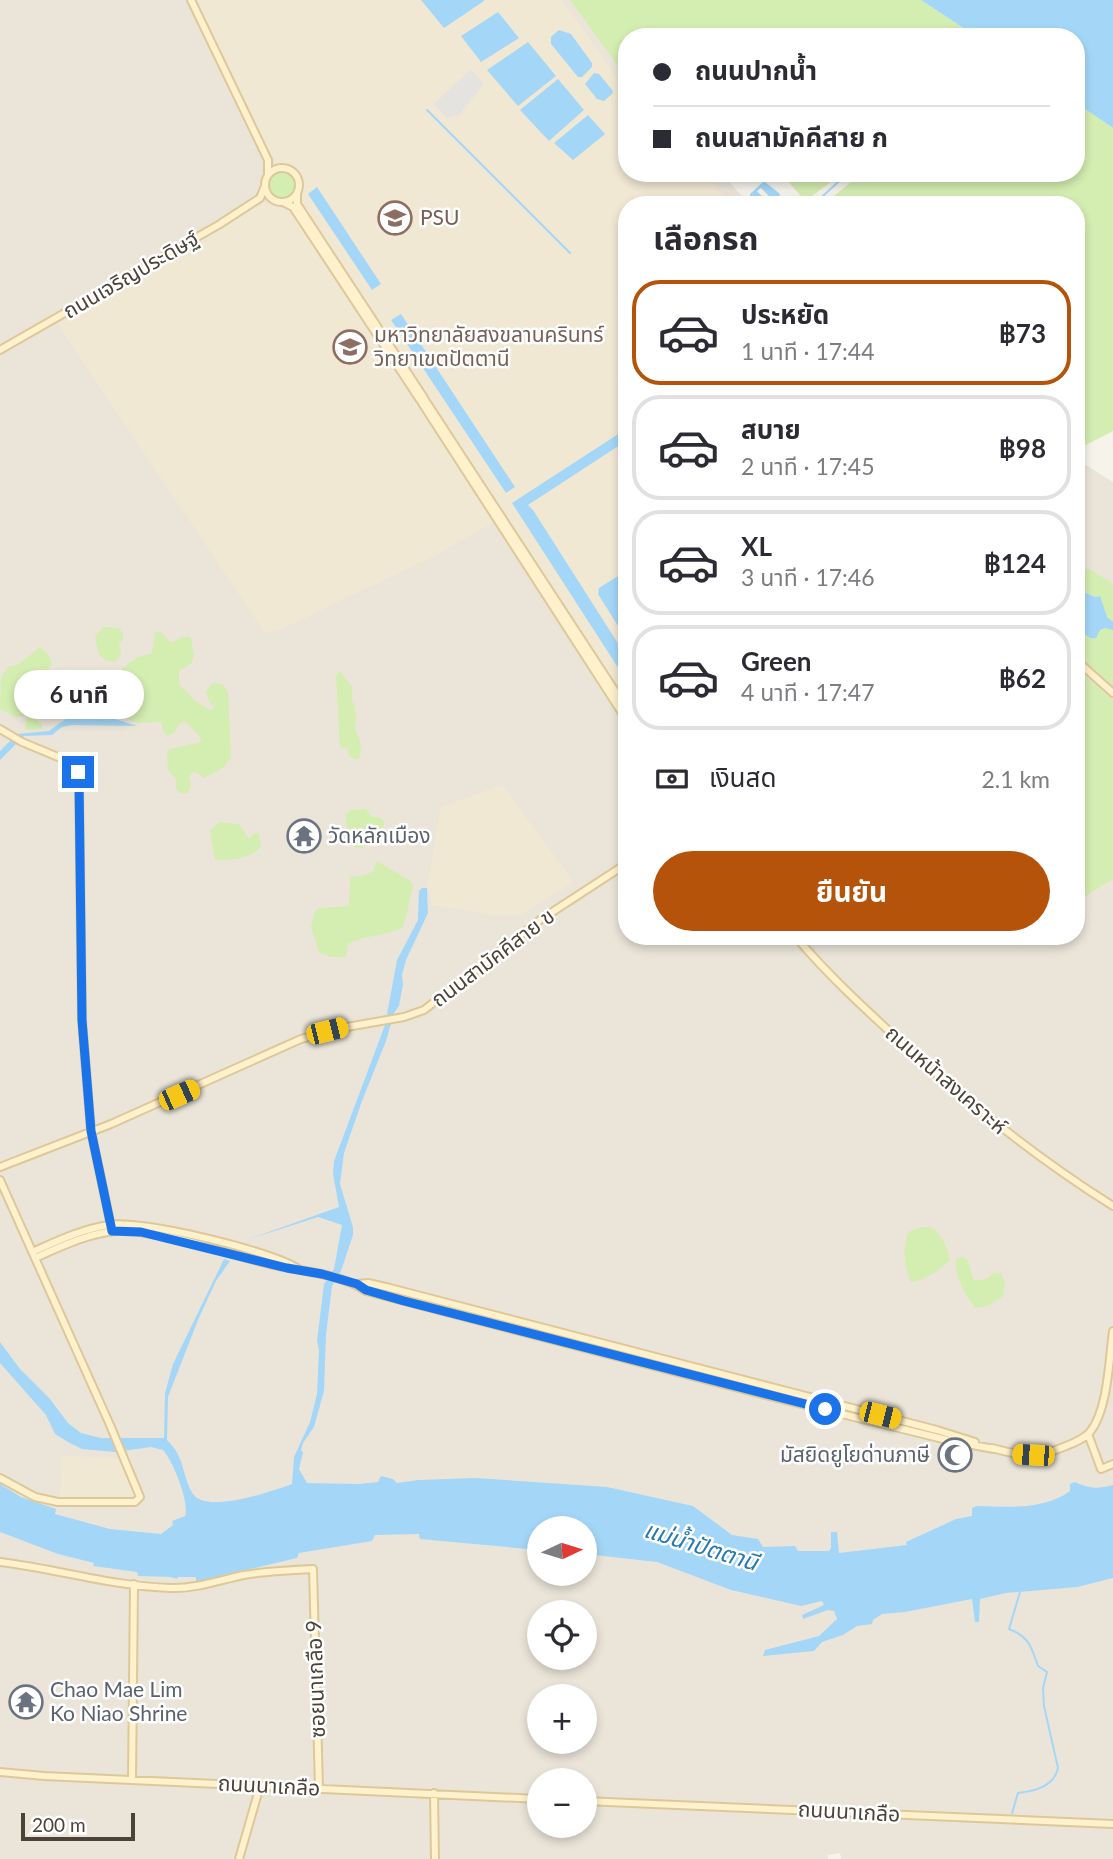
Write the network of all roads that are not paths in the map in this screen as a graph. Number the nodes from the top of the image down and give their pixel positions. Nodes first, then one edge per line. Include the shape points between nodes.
1 (191, 0) edge
2 (268, 160) junction
3 (281, 168) junction
4 (268, 175) junction
5 (265, 186) junction
6 (297, 193) junction
7 (260, 198) junction
8 (272, 199) junction
9 (283, 202) junction
10 (0, 350) edge
11 (422, 400) junction
12 (1085, 668) edge
13 (1113, 693) edge
14 (618, 696) edge
15 (618, 706) edge
16 (0, 729) edge
17 (618, 869) edge
18 (803, 945) edge
19 (91, 1131) junction
20 (0, 1167) edge
21 (0, 1180) edge
22 (1113, 1206) edge
23 (111, 1228) junction
24 (34, 1255) junction
25 (1113, 1331) edge
26 (1088, 1434) junction
27 (1113, 1464) edge
28 (0, 1478) edge
29 (0, 1562) edge
30 (134, 1584) junction
31 (0, 1772) edge
32 (132, 1780) junction
33 (260, 1786) junction
34 (319, 1788) junction
35 (434, 1794) junction
36 (527, 1798) edge
37 (597, 1802) edge
38 (1113, 1824) edge
39 (240, 1859) edge
40 (435, 1859) edge

1 - 2 main road
2 - 3 main road
2 - 4 main road
3 - 4 main road
3 - 6 main road via 297,178
4 - 5 main road
5 - 7 main road
5 - 8 main road
6 - 9 main road
6 - 11 main road via 297,204
7 - 8 main road
7 - 10 main road, ถนนเจริญประดิษฐ์
8 - 9 main road
9 - 11 main road via 293,207
11 - 14 main road
11 - 15 main road
12 - 13 main road
16 - 19 main road via 75,764 79,780 82,1020
17 - 19 main road, ถนนสามัคคีสาย ข via 540,920 414,1014 301,1039
18 - 22 main road, ถนนหน้าสงเคราะห์ via 851,997 951,1088 1035,1155
19 - 20 main road, ถนนสามัคคีสาย ข
19 - 23 main road
21 - 24 main road
23 - 24 main road
23 - 26 main road via 379,1286 494,1320 937,1430 1019,1455 1041,1454
24 - 28 main road via 139,1499 58,1502 35,1497
25 - 26 main road via 1101,1410
26 - 27 main road via 1101,1469
29 - 30 main road
30 - 32 main road
30 - 34 main road, ซอยนาเกลือ 9 via 191,1587 313,1569
31 - 32 main road, ถนนนาเกลือ
32 - 33 main road, ถนนนาเกลือ
33 - 34 main road, ถนนนาเกลือ
33 - 39 main road
34 - 35 main road, ถนนนาเกลือ
35 - 36 main road, ถนนนาเกลือ
35 - 40 main road
37 - 38 main road, ถนนนาเกลือ

